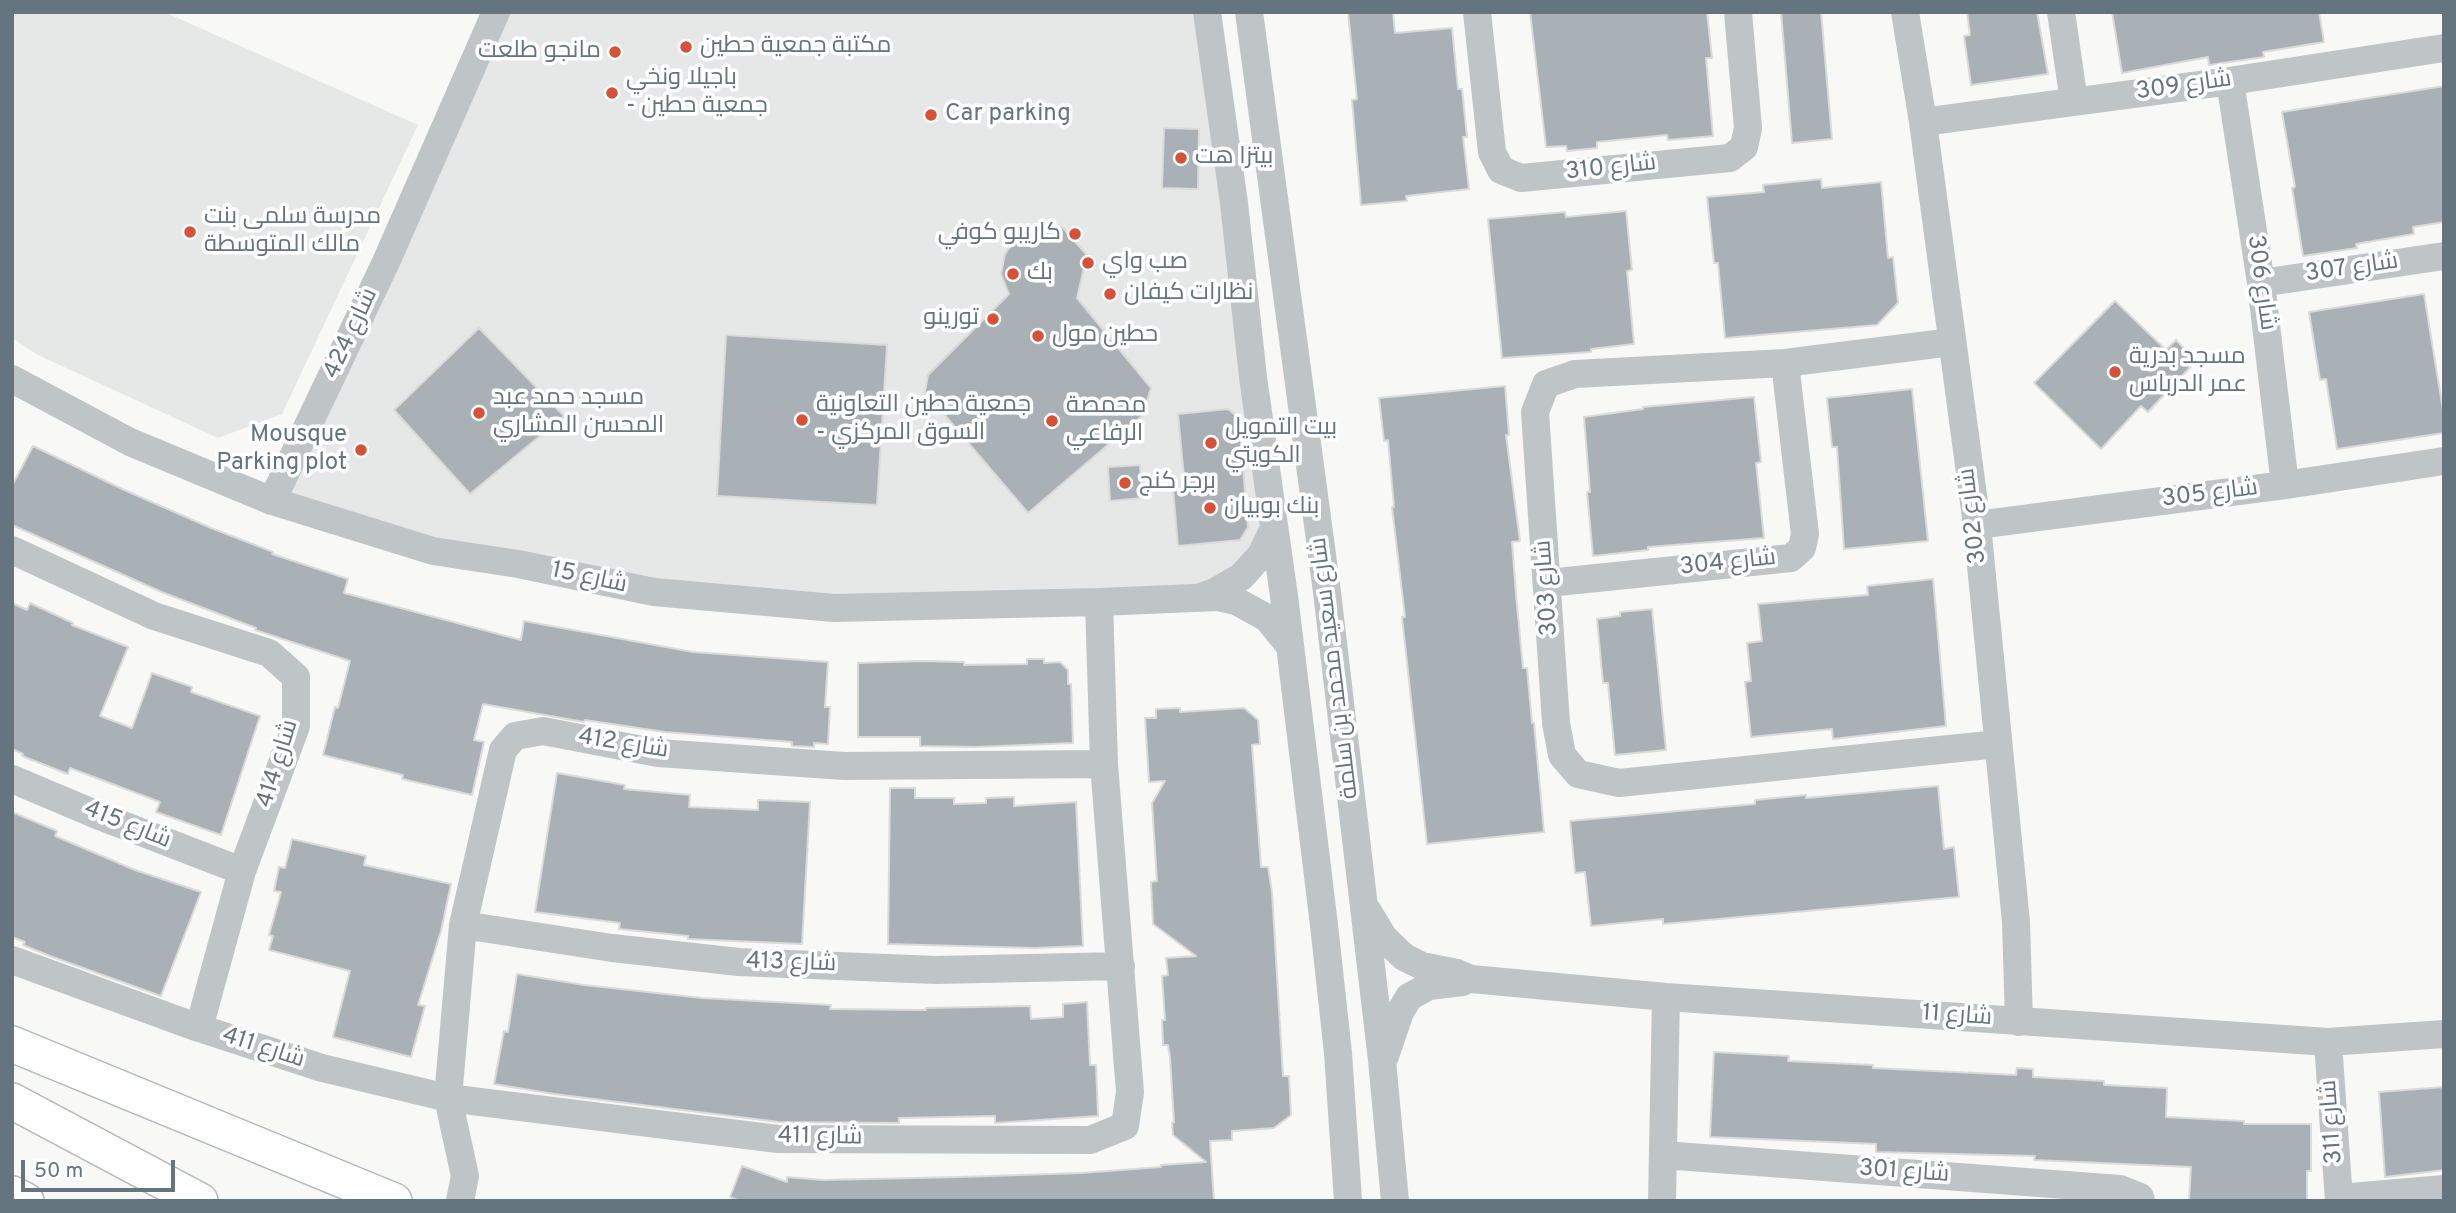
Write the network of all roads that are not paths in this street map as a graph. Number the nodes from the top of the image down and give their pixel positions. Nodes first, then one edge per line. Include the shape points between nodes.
1 (496, 12) edge
2 (1477, 12) edge
3 (1738, 12) edge
4 (1905, 12) edge
5 (2061, 12) edge
6 (1251, 22) edge
7 (1209, 23) edge
8 (2444, 48) edge
9 (2230, 82) junction
10 (2074, 102) junction
11 (1923, 122) junction
12 (2444, 256) edge
13 (2261, 283) junction
14 (1952, 342) junction
15 (1785, 363) junction
16 (12, 379) edge
17 (2444, 461) edge
18 (2285, 485) junction
19 (272, 501) junction
20 (1976, 525) junction
21 (1274, 528) junction
22 (12, 551) edge
23 (1548, 583) junction
24 (1201, 597) junction
25 (1099, 602) junction
26 (1289, 645) junction
27 (1998, 744) junction
28 (1104, 764) junction
29 (12, 779) edge
30 (242, 871) junction
31 (1364, 905) junction
32 (463, 925) junction
33 (12, 960) edge
34 (1122, 966) junction
35 (1471, 979) junction
36 (1666, 997) junction
37 (2019, 1022) junction
38 (199, 1028) junction
39 (2444, 1034) edge
40 (2328, 1042) junction
41 (12, 1044) edge
42 (1382, 1060) junction
43 (447, 1098) junction
44 (12, 1101) edge
45 (1664, 1155) junction
46 (2444, 1189) edge
47 (12, 1194) edge
48 (2339, 1199) edge
49 (26, 1201) edge
50 (200, 1201) edge
51 (394, 1201) edge
52 (460, 1201) edge
53 (1348, 1201) edge
54 (1395, 1201) edge
55 (1662, 1201) edge
56 (2141, 1201) edge

1 - 19 street, شارع 424 via 386,262
2 - 3 street, شارع 310 via 1492,152 1501,170 1521,178 1730,158 1744,147 1748,128
4 - 11 street, شارع 302
5 - 10 street
6 - 7 street via 1246,28
6 - 31 street, شارع سعيد محمد بن سلمة
7 - 21 street, شارع سعيد محمد بن سلمة
8 - 9 street, شارع 309
9 - 10 street, شارع 309
9 - 13 street, شارع 306
10 - 11 street, شارع 309
11 - 14 street, شارع 302
12 - 13 street, شارع 307
13 - 18 street, شارع 306
14 - 15 street, شارع 303
14 - 20 street, شارع 302
15 - 23 street, شارع 303 via 1575,374 1546,384 1535,412
15 - 23 street, شارع 304 via 1805,534 1802,548 1791,558
16 - 19 street, شارع 15 via 130,442
17 - 18 street, شارع 305
18 - 20 street, شارع 305
19 - 25 street, شارع 15 via 433,551 654,592 834,608
20 - 27 street, شارع 302
21 - 24 street, شارع 15 via 1247,572
21 - 26 street, شارع سعيد محمد بن سلمة
22 - 30 street, شارع 414 via 154,616 269,653 296,677 296,726
23 - 27 street, شارع 303 via 1556,723 1562,755 1578,774 1619,783
24 - 25 street, شارع 15
24 - 26 street, شارع 15 via 1252,608 1267,618
25 - 28 street, شارع 411
26 - 53 street, شارع سعيد محمد بن سلمة via 1326,938
27 - 37 street, شارع 302 via 2016,922
28 - 32 street, شارع 412 via 844,766 658,753 543,731 515,736 503,750
28 - 34 street, شارع 411
29 - 30 street, شارع 415
30 - 38 street, شارع 414
31 - 35 street, شارع 11 via 1384,938 1404,957
31 - 42 street, شارع سعيد محمد بن سلمة
32 - 34 street, شارع 413 via 739,962 936,970
32 - 43 street, شارع 412
33 - 38 street, شارع 411
34 - 43 street, شارع 411 via 1130,1092 1125,1126 1090,1140 778,1139
35 - 36 street, شارع 11
35 - 42 street, شارع 11 via 1429,986 1409,997
36 - 37 street, شارع 11
36 - 45 street
37 - 40 street, شارع 11
38 - 43 street, شارع 411 via 321,1068
39 - 40 street, شارع 11
40 - 48 street, شارع 311
41 - 51 main road
42 - 54 street, شارع سعيد محمد بن سلمة
43 - 52 street, شارع 412 via 465,1176
44 - 50 main road
45 - 55 street
45 - 56 street, شارع 301 via 2120,1189
46 - 48 street
47 - 49 main road

